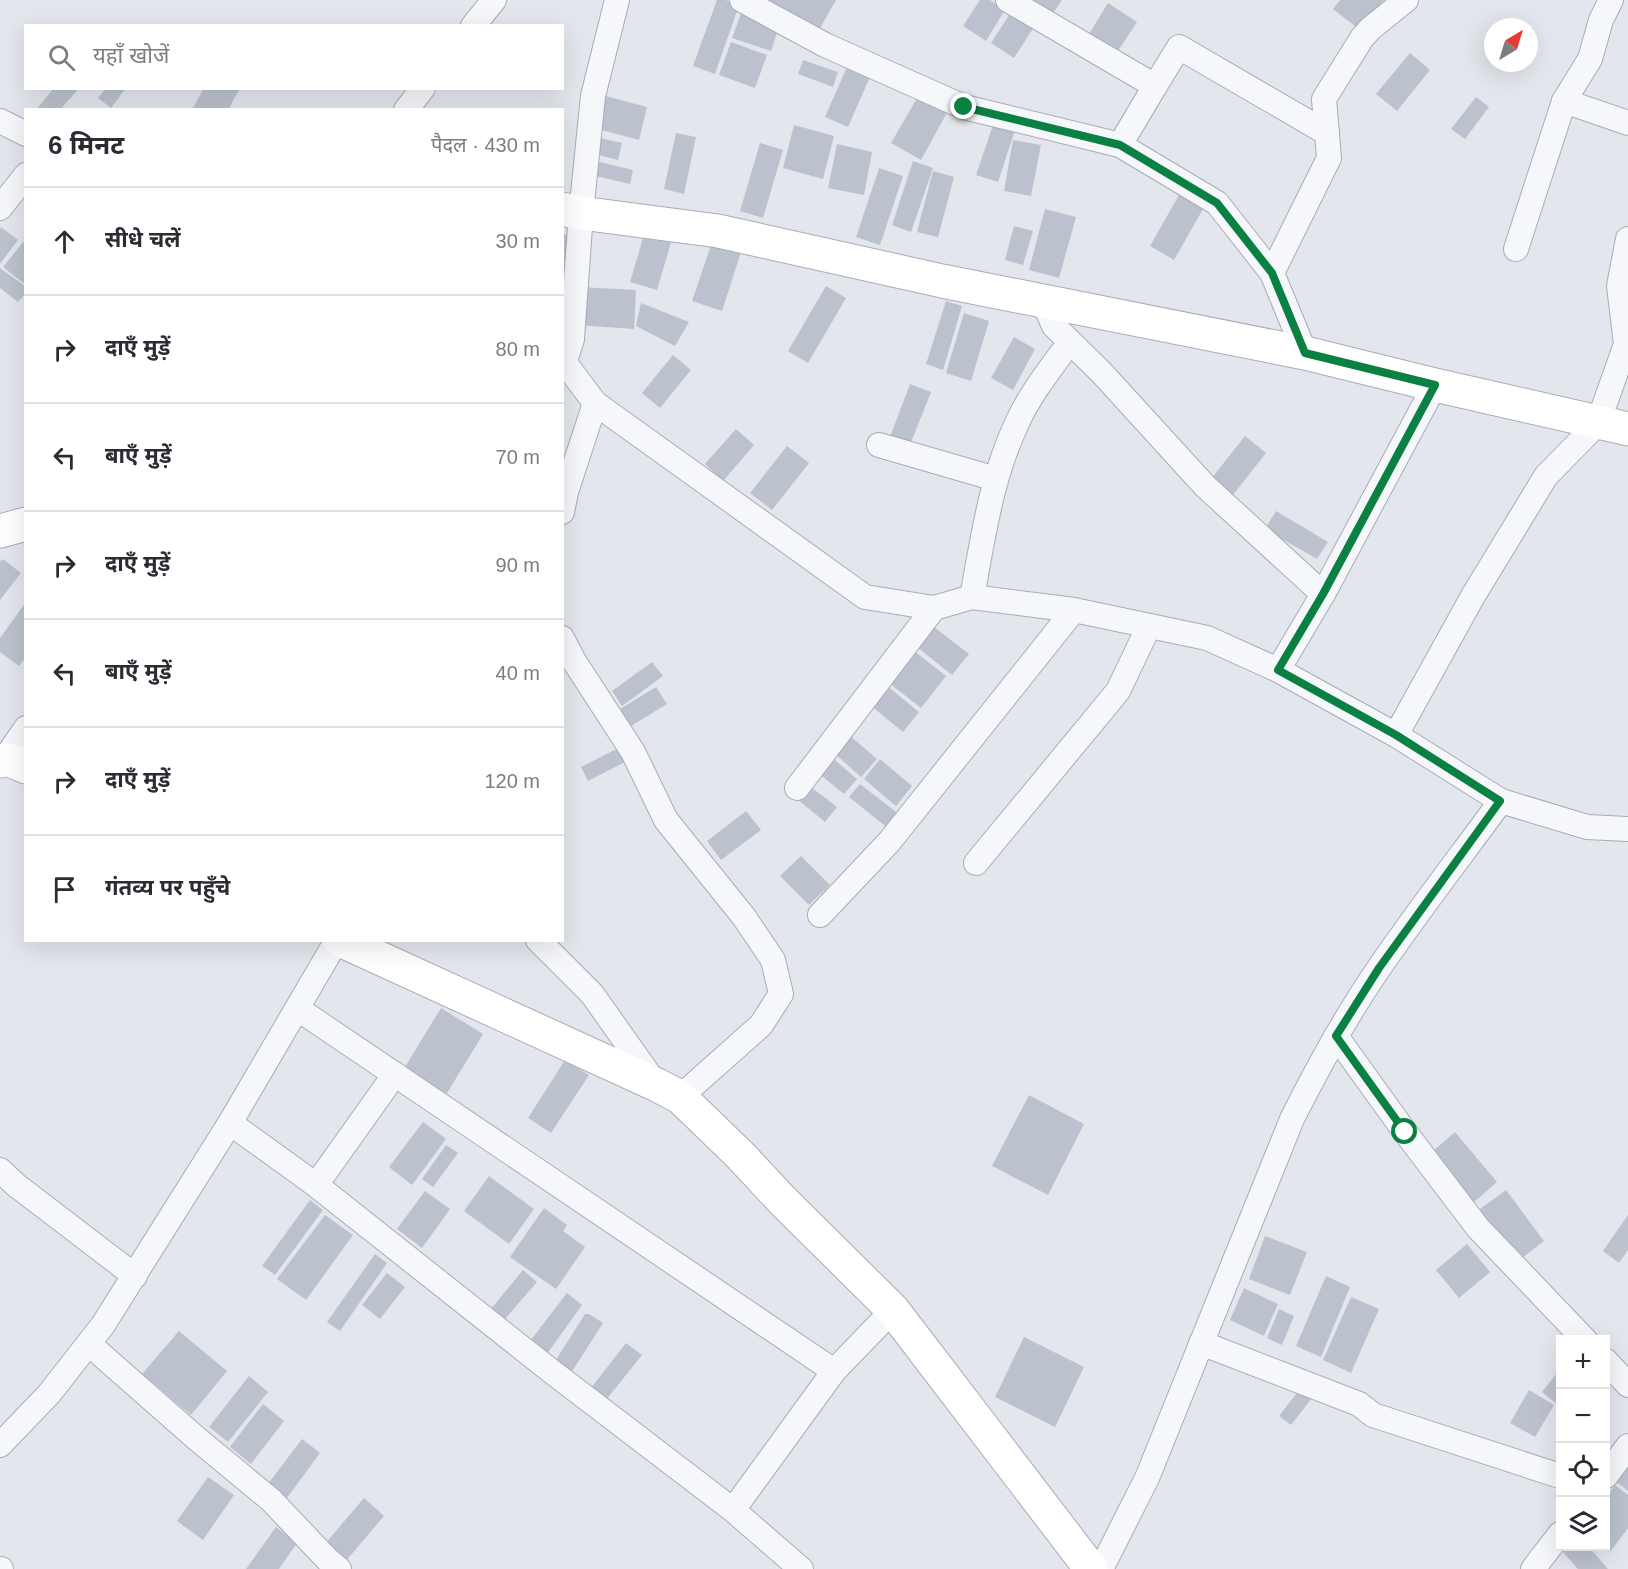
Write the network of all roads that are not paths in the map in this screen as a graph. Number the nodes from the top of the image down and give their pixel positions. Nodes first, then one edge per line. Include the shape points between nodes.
1 (494, 0) edge
2 (617, 0) edge
3 (742, 0) edge
4 (1008, 0) edge
5 (1406, 0) edge
6 (1611, 0) edge
7 (475, 24) edge
8 (1155, 86) junction
9 (421, 90) edge
10 (1564, 101) junction
11 (408, 108) edge
12 (0, 121) edge
13 (1628, 123) edge
14 (24, 133) edge
15 (1327, 133) junction
16 (1120, 145) junction
17 (24, 178) edge
18 (0, 208) edge
19 (572, 211) edge
20 (1628, 239) edge
21 (1516, 249) dead end
22 (1272, 273) junction
23 (1043, 301) junction
24 (1070, 342) junction
25 (1627, 343) edge
26 (1305, 353) junction
27 (564, 360) edge
28 (1435, 385) junction
29 (595, 403) junction
30 (1613, 426) edge
31 (879, 445) dead end
32 (996, 479) junction
33 (564, 500) edge
34 (24, 525) edge
35 (0, 531) edge
36 (1323, 594) junction
37 (972, 597) junction
38 (934, 608) junction
39 (1074, 610) junction
40 (1149, 626) junction
41 (564, 642) edge
42 (1278, 670) junction
43 (24, 732) edge
44 (1396, 735) junction
45 (10, 763) edge
46 (797, 788) dead end
47 (1500, 801) junction
48 (1628, 829) edge
49 (976, 863) dead end
50 (820, 915) dead end
51 (338, 942) edge
52 (343, 942) edge
53 (540, 942) edge
54 (298, 1009) junction
55 (1336, 1036) junction
56 (395, 1074) junction
57 (668, 1091) junction
58 (230, 1124) junction
59 (0, 1170) edge
60 (316, 1185) junction
61 (135, 1276) junction
62 (893, 1310) junction
63 (1580, 1335) edge
64 (1201, 1343) junction
65 (89, 1344) junction
66 (1610, 1366) edge
67 (834, 1371) junction
68 (1628, 1385) edge
69 (0, 1445) edge
70 (1628, 1446) edge
71 (1610, 1469) edge
72 (1556, 1475) edge
73 (733, 1510) junction
74 (1556, 1539) edge
75 (339, 1569) edge
76 (801, 1569) edge
77 (1091, 1569) edge
78 (1101, 1569) edge
79 (1533, 1569) edge

1 - 7 street
2 - 19 street via 593,96
3 - 16 street via 825,45 964,107
4 - 8 street
5 - 15 street via 1362,38 1324,99
6 - 10 street via 1590,59
8 - 15 street via 1179,47
8 - 16 street
9 - 11 street
10 - 13 street
10 - 21 street
12 - 14 street
15 - 22 street via 1329,158
16 - 22 street via 1217,203
17 - 18 street
19 - 23 main road via 718,231
19 - 27 street via 572,339
20 - 25 street via 1619,286
22 - 26 street
23 - 24 street via 1054,326
23 - 26 main road
24 - 32 street via 1017,423
24 - 36 street via 1205,486
25 - 30 street
26 - 28 main road
27 - 29 street
28 - 30 main road
28 - 36 street
29 - 33 street
29 - 38 street via 865,597
30 - 44 street via 1545,476
31 - 32 street
32 - 37 street
34 - 35 main road
36 - 42 street
37 - 38 street
37 - 39 street
38 - 46 street
39 - 40 street
39 - 50 street via 889,842
40 - 42 street via 1207,638
40 - 49 street via 1118,691
41 - 57 street via 633,752 666,820 773,960 781,994 761,1025
42 - 44 street
43 - 45 street
44 - 47 street
47 - 48 street via 1587,827
47 - 55 street via 1379,968
51 - 54 street
52 - 57 main road
53 - 57 street via 592,994
54 - 56 street
54 - 58 street
55 - 63 street via 1478,1228
55 - 64 street via 1292,1119
56 - 60 street
56 - 67 street
57 - 62 main road via 740,1155
58 - 60 street
58 - 61 street
59 - 61 street
60 - 73 street
61 - 65 street
62 - 67 street
62 - 77 main road
64 - 72 street via 1359,1404 1373,1415
64 - 78 street via 1147,1478
65 - 69 street via 49,1394
65 - 75 street via 271,1500
66 - 68 street
67 - 73 street
70 - 71 street
73 - 76 street
74 - 79 street

